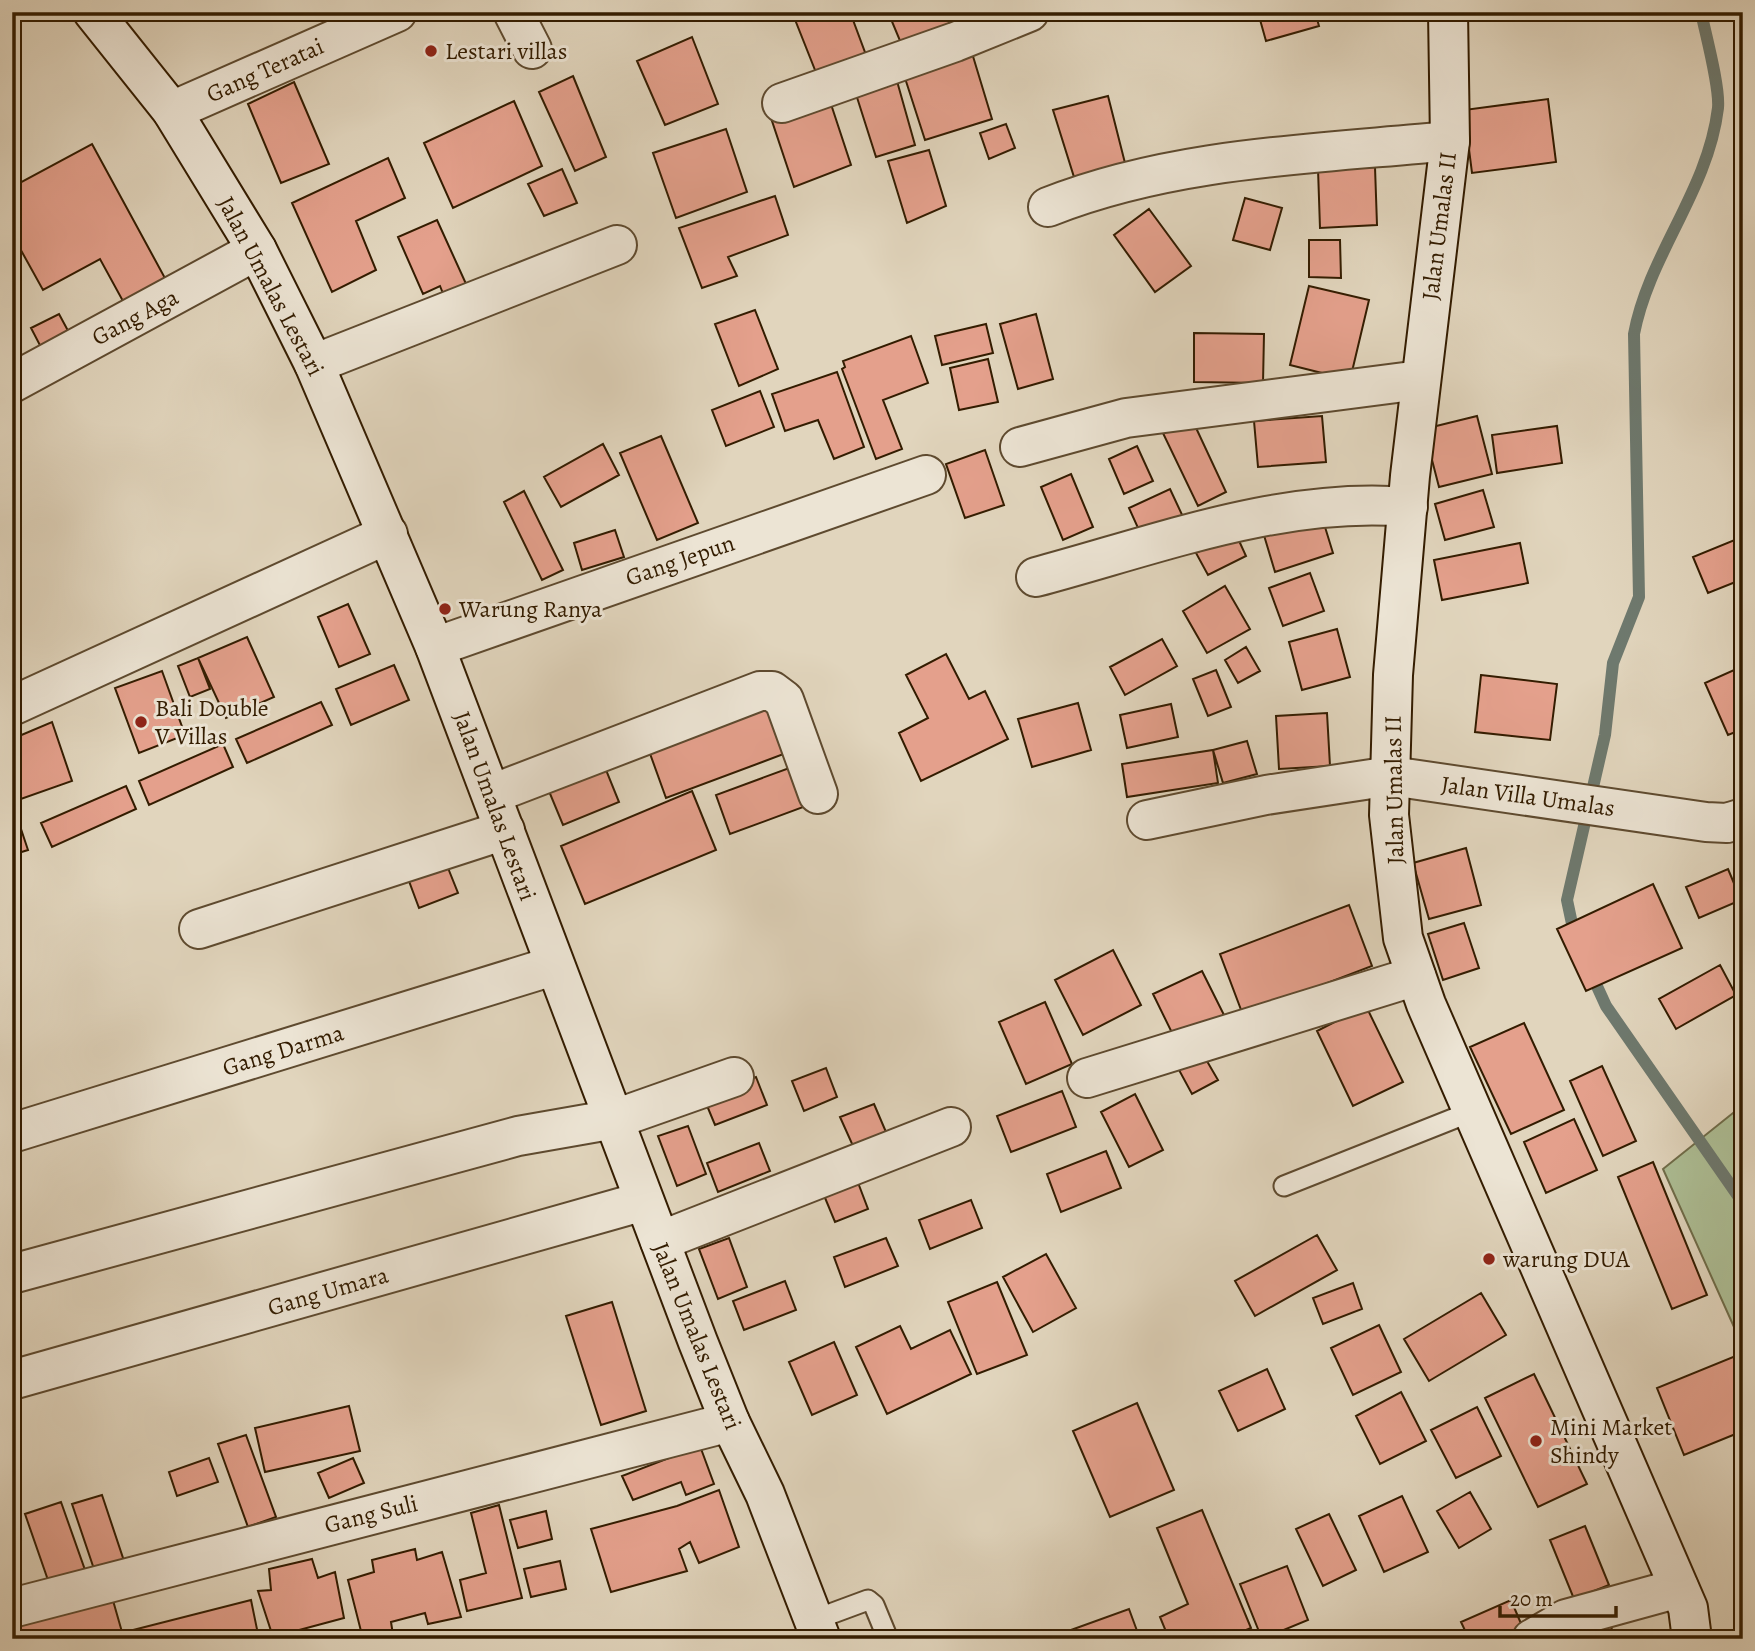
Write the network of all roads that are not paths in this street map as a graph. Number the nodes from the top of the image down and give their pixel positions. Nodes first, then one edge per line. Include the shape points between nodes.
1 (93, 12) edge
2 (397, 12) edge
3 (513, 12) edge
4 (1029, 12) edge
5 (1448, 12) edge
6 (532, 49) dead end
7 (782, 103) dead end
8 (172, 111) junction
9 (1450, 141) junction
10 (1048, 207) dead end
11 (617, 245) dead end
12 (257, 250) junction
13 (313, 364) junction
14 (1420, 380) junction
15 (12, 383) edge
16 (1020, 447) dead end
17 (926, 475) dead end
18 (1408, 507) junction
19 (388, 534) junction
20 (1036, 577) dead end
21 (435, 647) junction
22 (12, 706) edge
23 (1391, 776) junction
24 (492, 794) junction
25 (818, 794) dead end
26 (1743, 818) edge
27 (1147, 820) dead end
28 (505, 830) junction
29 (198, 929) dead end
30 (554, 966) junction
31 (1416, 976) junction
32 (734, 1077) dead end
33 (1087, 1078) dead end
34 (1472, 1111) junction
35 (615, 1119) junction
36 (951, 1127) dead end
37 (12, 1133) edge
38 (1284, 1186) dead end
39 (644, 1201) junction
40 (660, 1241) junction
41 (12, 1274) edge
42 (12, 1380) edge
43 (730, 1422) junction
44 (1679, 1588) junction
45 (12, 1608) edge
46 (817, 1630) edge
47 (888, 1639) edge
48 (1532, 1639) edge
49 (1692, 1639) edge

1 - 8 street, Jalan Umalas Lestari
2 - 8 street, Gang Teratai
3 - 6 street
4 - 7 street via 955,43
5 - 9 street, Jalan Umalas II
8 - 12 street, Jalan Umalas Lestari
9 - 10 street via 1213,165 1133,179
9 - 14 street, Jalan Umalas II
11 - 13 street
12 - 13 street, Jalan Umalas Lestari
12 - 15 street, Gang Aga
13 - 19 street, Jalan Umalas Lestari
14 - 16 street via 1126,418
14 - 18 street, Jalan Umalas II
17 - 21 street, Gang Jepun
18 - 20 street via 1362,503 1260,519
18 - 23 street, Jalan Umalas II via 1393,675
19 - 21 street, Jalan Umalas Lestari
19 - 22 street
21 - 24 street, Jalan Umalas Lestari
23 - 26 street, Jalan Villa Umalas via 1706,822
23 - 27 street, Jalan Villa Umalas
23 - 31 street, Jalan Umalas II via 1389,815 1395,873 1404,938
24 - 25 street via 760,691 772,691 784,700
24 - 28 street, Jalan Umalas Lestari
28 - 29 street
28 - 30 street, Jalan Umalas Lestari
30 - 35 street, Jalan Umalas Lestari
30 - 37 street, Gang Darma
31 - 33 street
31 - 34 street, Jalan Umalas II
32 - 35 street
34 - 38 lane
34 - 44 street, Jalan Umalas II
35 - 39 street, Jalan Umalas Lestari
35 - 41 street via 518,1136
36 - 40 street
39 - 40 street, Jalan Umalas Lestari
39 - 42 street, Gang Umara
40 - 43 street, Jalan Umalas Lestari
43 - 45 street, Gang Suli
43 - 46 street, Jalan Umalas Lestari via 765,1494
44 - 48 street via 1566,1619
44 - 49 street, Jalan Umalas II via 1688,1608
46 - 47 lane via 869,1600

